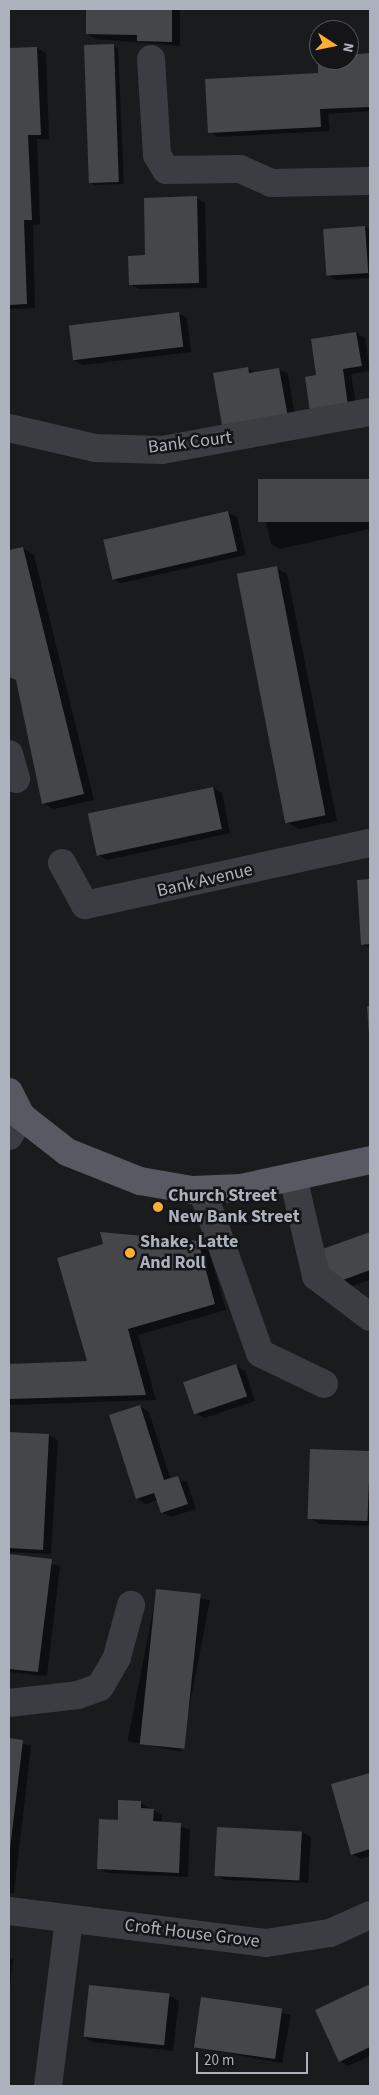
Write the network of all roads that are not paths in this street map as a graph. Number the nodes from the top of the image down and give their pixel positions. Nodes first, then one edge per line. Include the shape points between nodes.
1 (151, 59) dead end
2 (370, 181) edge
3 (370, 412) edge
4 (9, 428) edge
5 (370, 843) edge
6 (62, 863) dead end
7 (9, 1092) edge
8 (15, 1126) edge
9 (370, 1160) edge
10 (293, 1177) junction
11 (202, 1190) junction
12 (370, 1317) edge
13 (324, 1384) dead end
14 (131, 1605) dead end
15 (9, 1703) edge
16 (9, 1911) edge
17 (370, 1915) edge
18 (69, 1919) junction
19 (48, 2086) edge

1 - 2 street via 156,155 166,170 240,168 271,183
3 - 4 street, Bank Court via 162,450 95,448
5 - 6 street, Bank Avenue via 85,905
7 - 8 main road
8 - 11 main road via 102,1169 140,1181
9 - 10 main road
10 - 11 main road via 241,1188
10 - 12 street via 316,1276
11 - 13 street via 260,1353
14 - 15 street via 117,1656 100,1687 78,1695
16 - 18 street, Croft House Grove
17 - 18 street, Croft House Grove via 330,1933 266,1943
18 - 19 street

